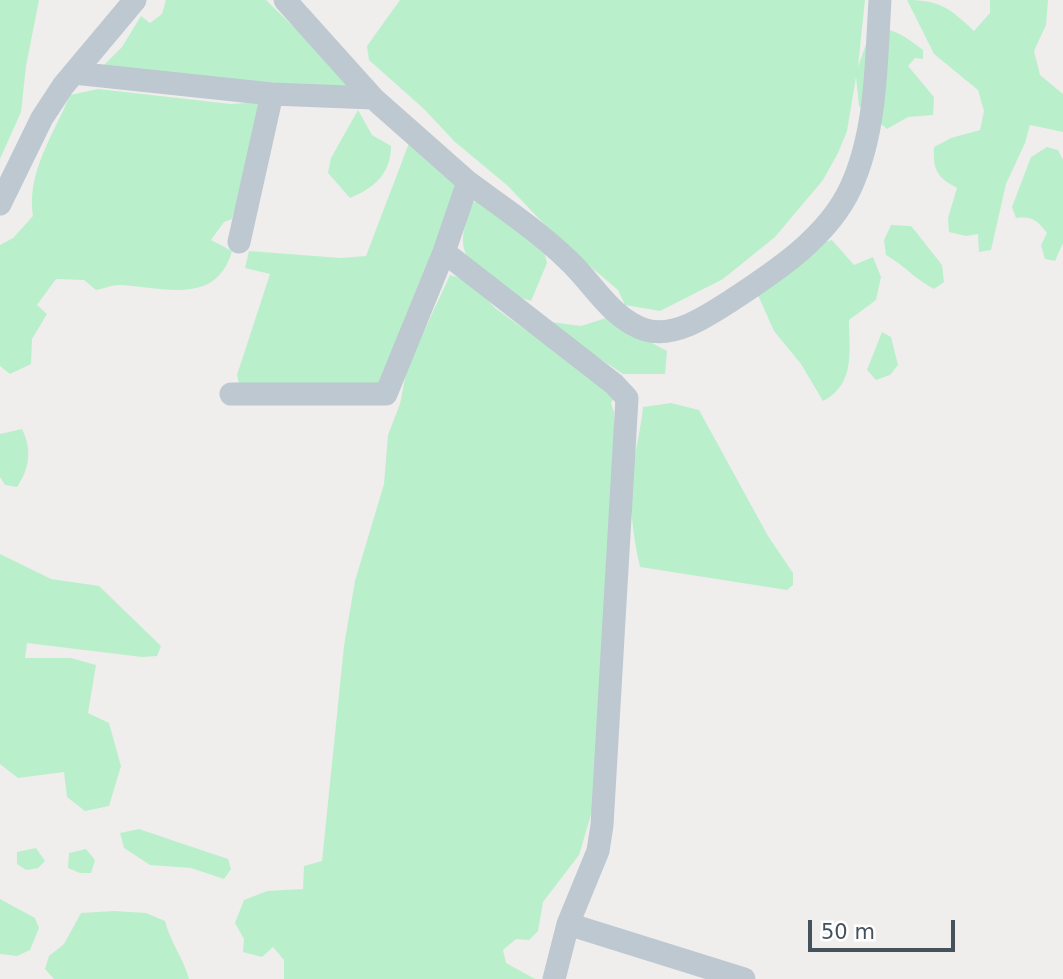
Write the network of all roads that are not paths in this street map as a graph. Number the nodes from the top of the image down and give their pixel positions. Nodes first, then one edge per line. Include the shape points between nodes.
1 (135, 0) edge
2 (880, 0) edge
3 (287, 1) edge
4 (74, 73) junction
5 (272, 94) junction
6 (373, 98) junction
7 (468, 183) junction
8 (0, 204) edge
9 (239, 242) dead end
10 (444, 252) junction
11 (231, 394) dead end
12 (568, 924) junction
13 (554, 979) edge
14 (744, 979) edge

1 - 4 street
2 - 7 street via 867,140 850,189 820,231 768,277 682,328 648,331 621,319 568,259
3 - 6 street
4 - 5 street
4 - 8 street via 42,118
5 - 6 street
5 - 9 street
6 - 7 street
7 - 10 street
10 - 11 street via 386,394
10 - 12 street via 626,398 602,825 592,869
12 - 13 street
12 - 14 street

